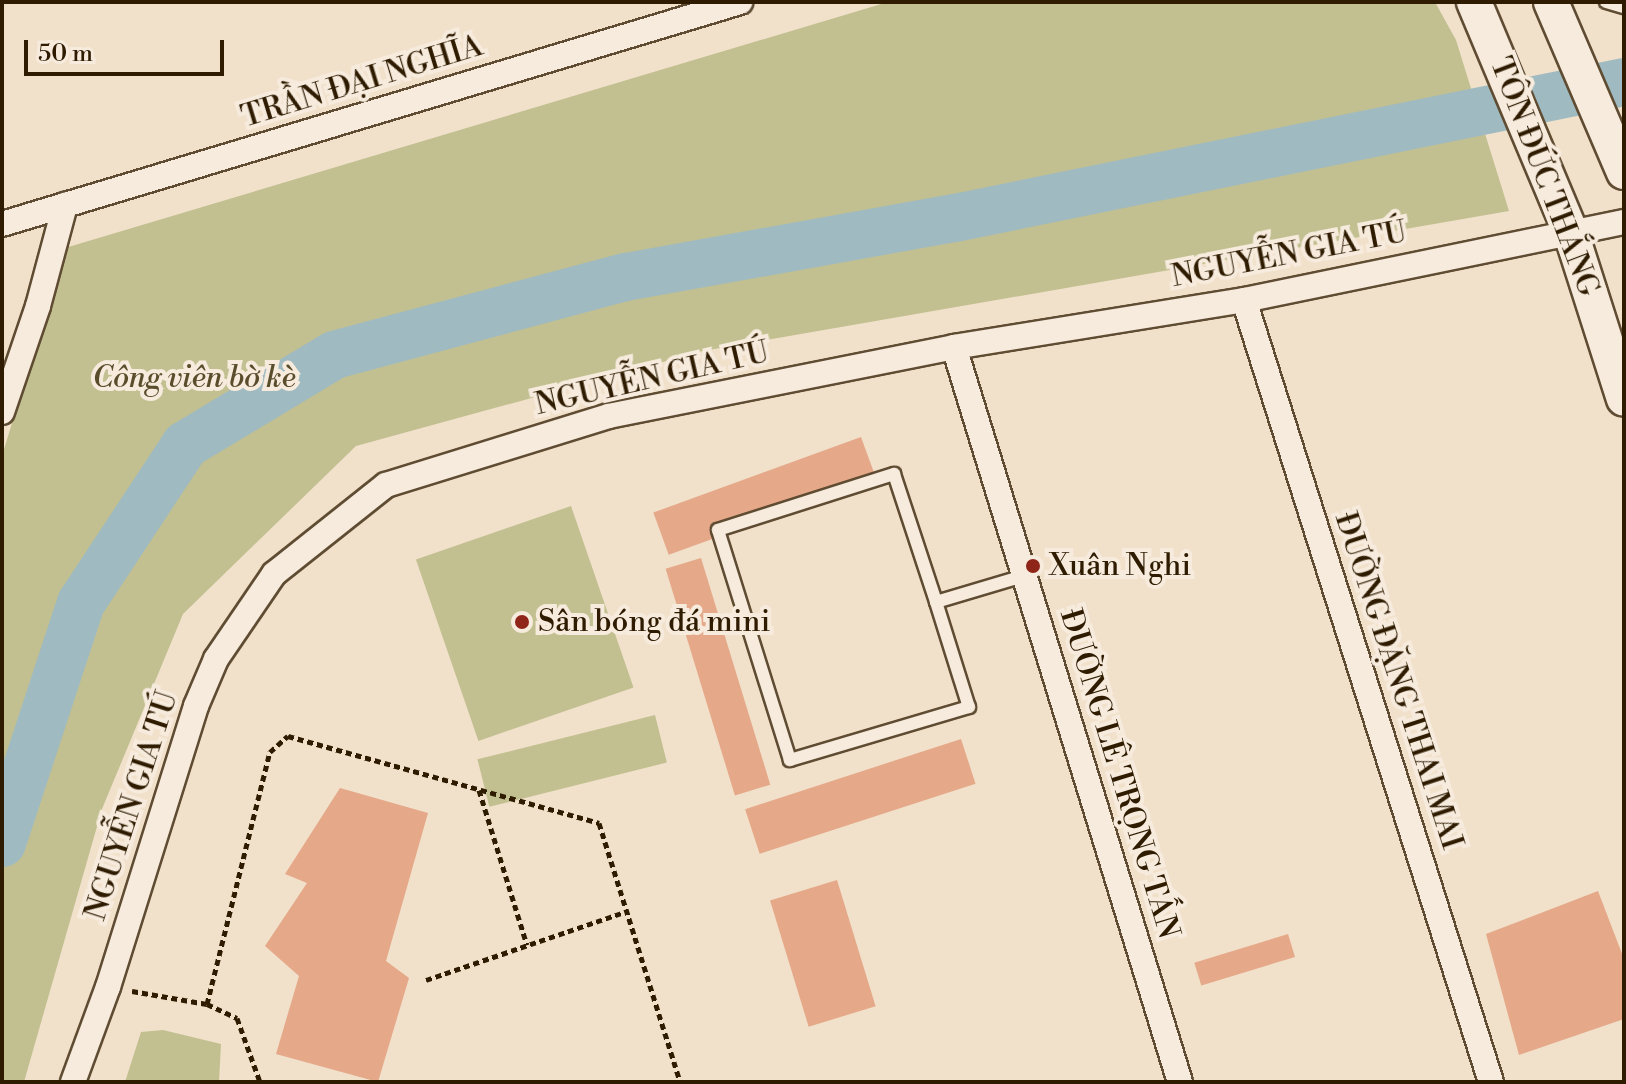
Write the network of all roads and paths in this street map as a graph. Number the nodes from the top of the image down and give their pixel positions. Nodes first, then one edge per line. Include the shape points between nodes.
1 (740, 2) edge
2 (1474, 2) edge
3 (1606, 2) edge
4 (1624, 7) edge
5 (1554, 9) edge
6 (1624, 172) edge
7 (65, 205) junction
8 (1624, 222) edge
9 (2, 224) edge
10 (1570, 230) junction
11 (1244, 300) junction
12 (954, 347) junction
13 (1624, 399) edge
14 (2, 412) edge
15 (1024, 576) junction
16 (936, 602) junction
17 (479, 789) junction
18 (627, 911) junction
19 (527, 945) junction
20 (426, 980) dead end
21 (108, 987) junction
22 (207, 1004) junction
23 (73, 1082) edge
24 (260, 1082) edge
25 (680, 1082) edge
26 (1180, 1082) edge
27 (1491, 1082) edge

1 - 7 street, TRẦN ĐẠI NGHĨA
2 - 10 main road, TÔN ĐỨC THẮNG
3 - 4 lane
5 - 6 main road
7 - 9 street, TRẦN ĐẠI NGHĨA
7 - 14 street
8 - 10 street, NGUYỄN GIA TÚ
10 - 11 street, NGUYỄN GIA TÚ
10 - 13 main road, TÔN ĐỨC THẮNG
11 - 12 street, NGUYỄN GIA TÚ
11 - 27 street, ĐƯỜNG ĐẶNG THAI MAI
12 - 15 street, ĐƯỜNG LÊ TRỌNG TẤN
12 - 21 street, NGUYỄN GIA TÚ via 609,416 386,485 274,574 216,659 196,706
15 - 16 lane
15 - 26 street, ĐƯỜNG LÊ TRỌNG TẤN
16 - 16 lane via 969,707 790,760 718,530 894,474
17 - 18 path via 599,823
17 - 19 path
17 - 22 path via 288,736 270,752
18 - 19 path
18 - 25 path
19 - 20 path
21 - 22 path
21 - 23 street, NGUYỄN GIA TÚ
22 - 24 path via 237,1018

